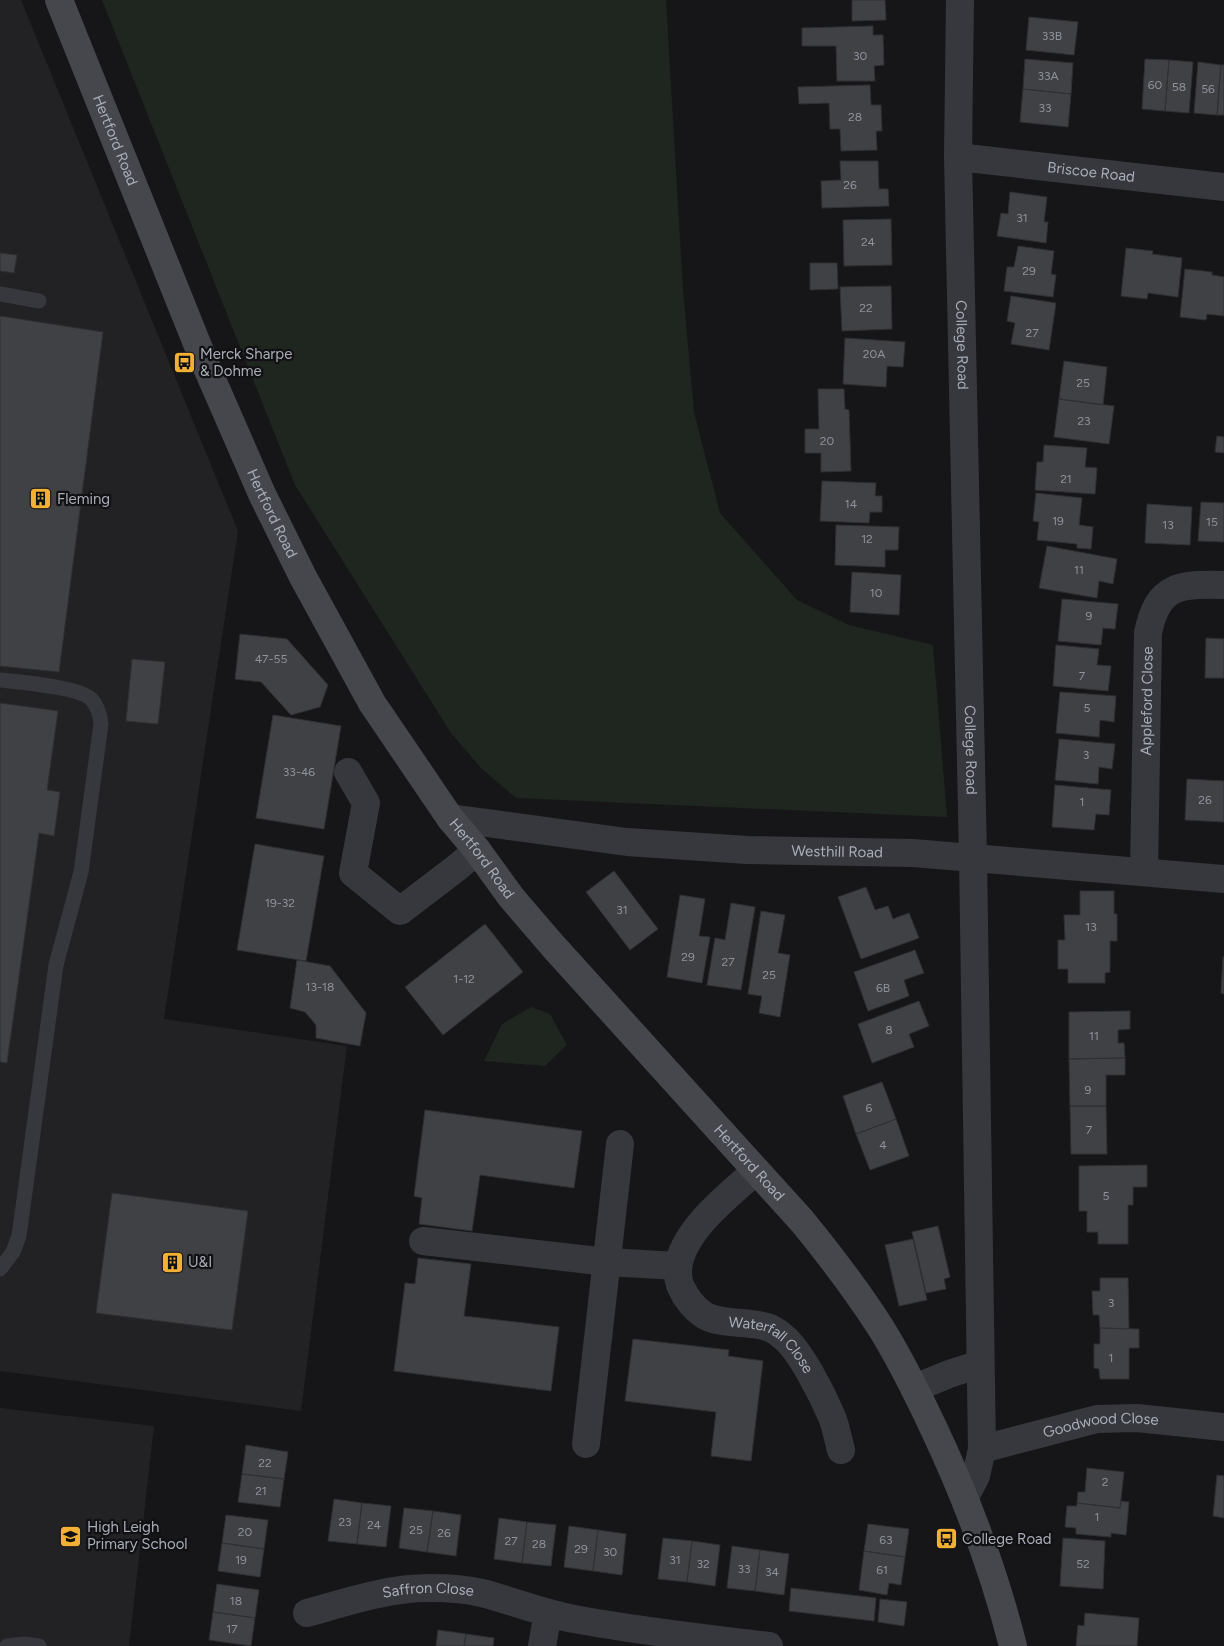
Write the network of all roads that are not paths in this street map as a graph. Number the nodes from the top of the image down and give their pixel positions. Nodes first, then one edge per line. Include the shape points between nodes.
1 (59, 0) edge
2 (960, 0) edge
3 (958, 157) junction
4 (1224, 187) edge
5 (0, 294) edge
6 (39, 301) dead end
7 (1224, 585) edge
8 (0, 680) edge
9 (348, 772) dead end
10 (450, 818) junction
11 (477, 850) junction
12 (973, 857) junction
13 (1144, 872) junction
14 (1224, 879) edge
15 (620, 1144) dead end
16 (756, 1171) junction
17 (423, 1241) dead end
18 (607, 1262) junction
19 (678, 1266) junction
20 (0, 1269) edge
21 (980, 1364) junction
22 (915, 1388) junction
23 (1224, 1427) edge
24 (586, 1444) dead end
25 (982, 1449) junction
26 (841, 1450) dead end
27 (965, 1497) junction
28 (307, 1613) dead end
29 (548, 1613) junction
30 (738, 1644) edge
31 (7, 1646) edge
32 (39, 1646) edge
33 (542, 1646) edge
34 (770, 1646) edge
35 (1013, 1646) edge

1 - 10 main road, Hertford Road via 204,361 262,494 372,703
2 - 3 street, College Road
3 - 4 street, Briscoe Road
3 - 12 street, College Road
5 - 6 lane
7 - 13 street, Appleford Close via 1178,587 1160,600 1150,622
8 - 20 lane via 60,688 90,698 99,711 101,724 81,872 56,965 19,1236 13,1252
9 - 11 street via 366,803 353,872 400,912
10 - 11 main road, Hertford Road
10 - 12 street, Westhill Road via 574,836 696,847
11 - 16 main road, Hertford Road via 511,897 553,946
12 - 13 street, Westhill Road
12 - 21 street, College Road
13 - 14 street, Westhill Road
15 - 18 street
16 - 19 street via 699,1226 685,1245
16 - 22 main road, Hertford Road via 840,1267 880,1326
17 - 18 street
18 - 19 street
18 - 24 street
19 - 26 street, Waterfall Close via 680,1285 692,1306 708,1317 769,1327 785,1338 822,1395
21 - 22 street
21 - 25 street, College Road
22 - 27 main road, Hertford Road
23 - 25 street, Goodwood Close via 1137,1418 1097,1419
25 - 27 street, College Road via 976,1476
27 - 35 main road, Hertford Road
28 - 29 street, Saffron Close via 374,1595 427,1588 464,1589
29 - 30 street, Saffron Close
29 - 33 street
30 - 34 street, Saffron Close
31 - 32 lane

